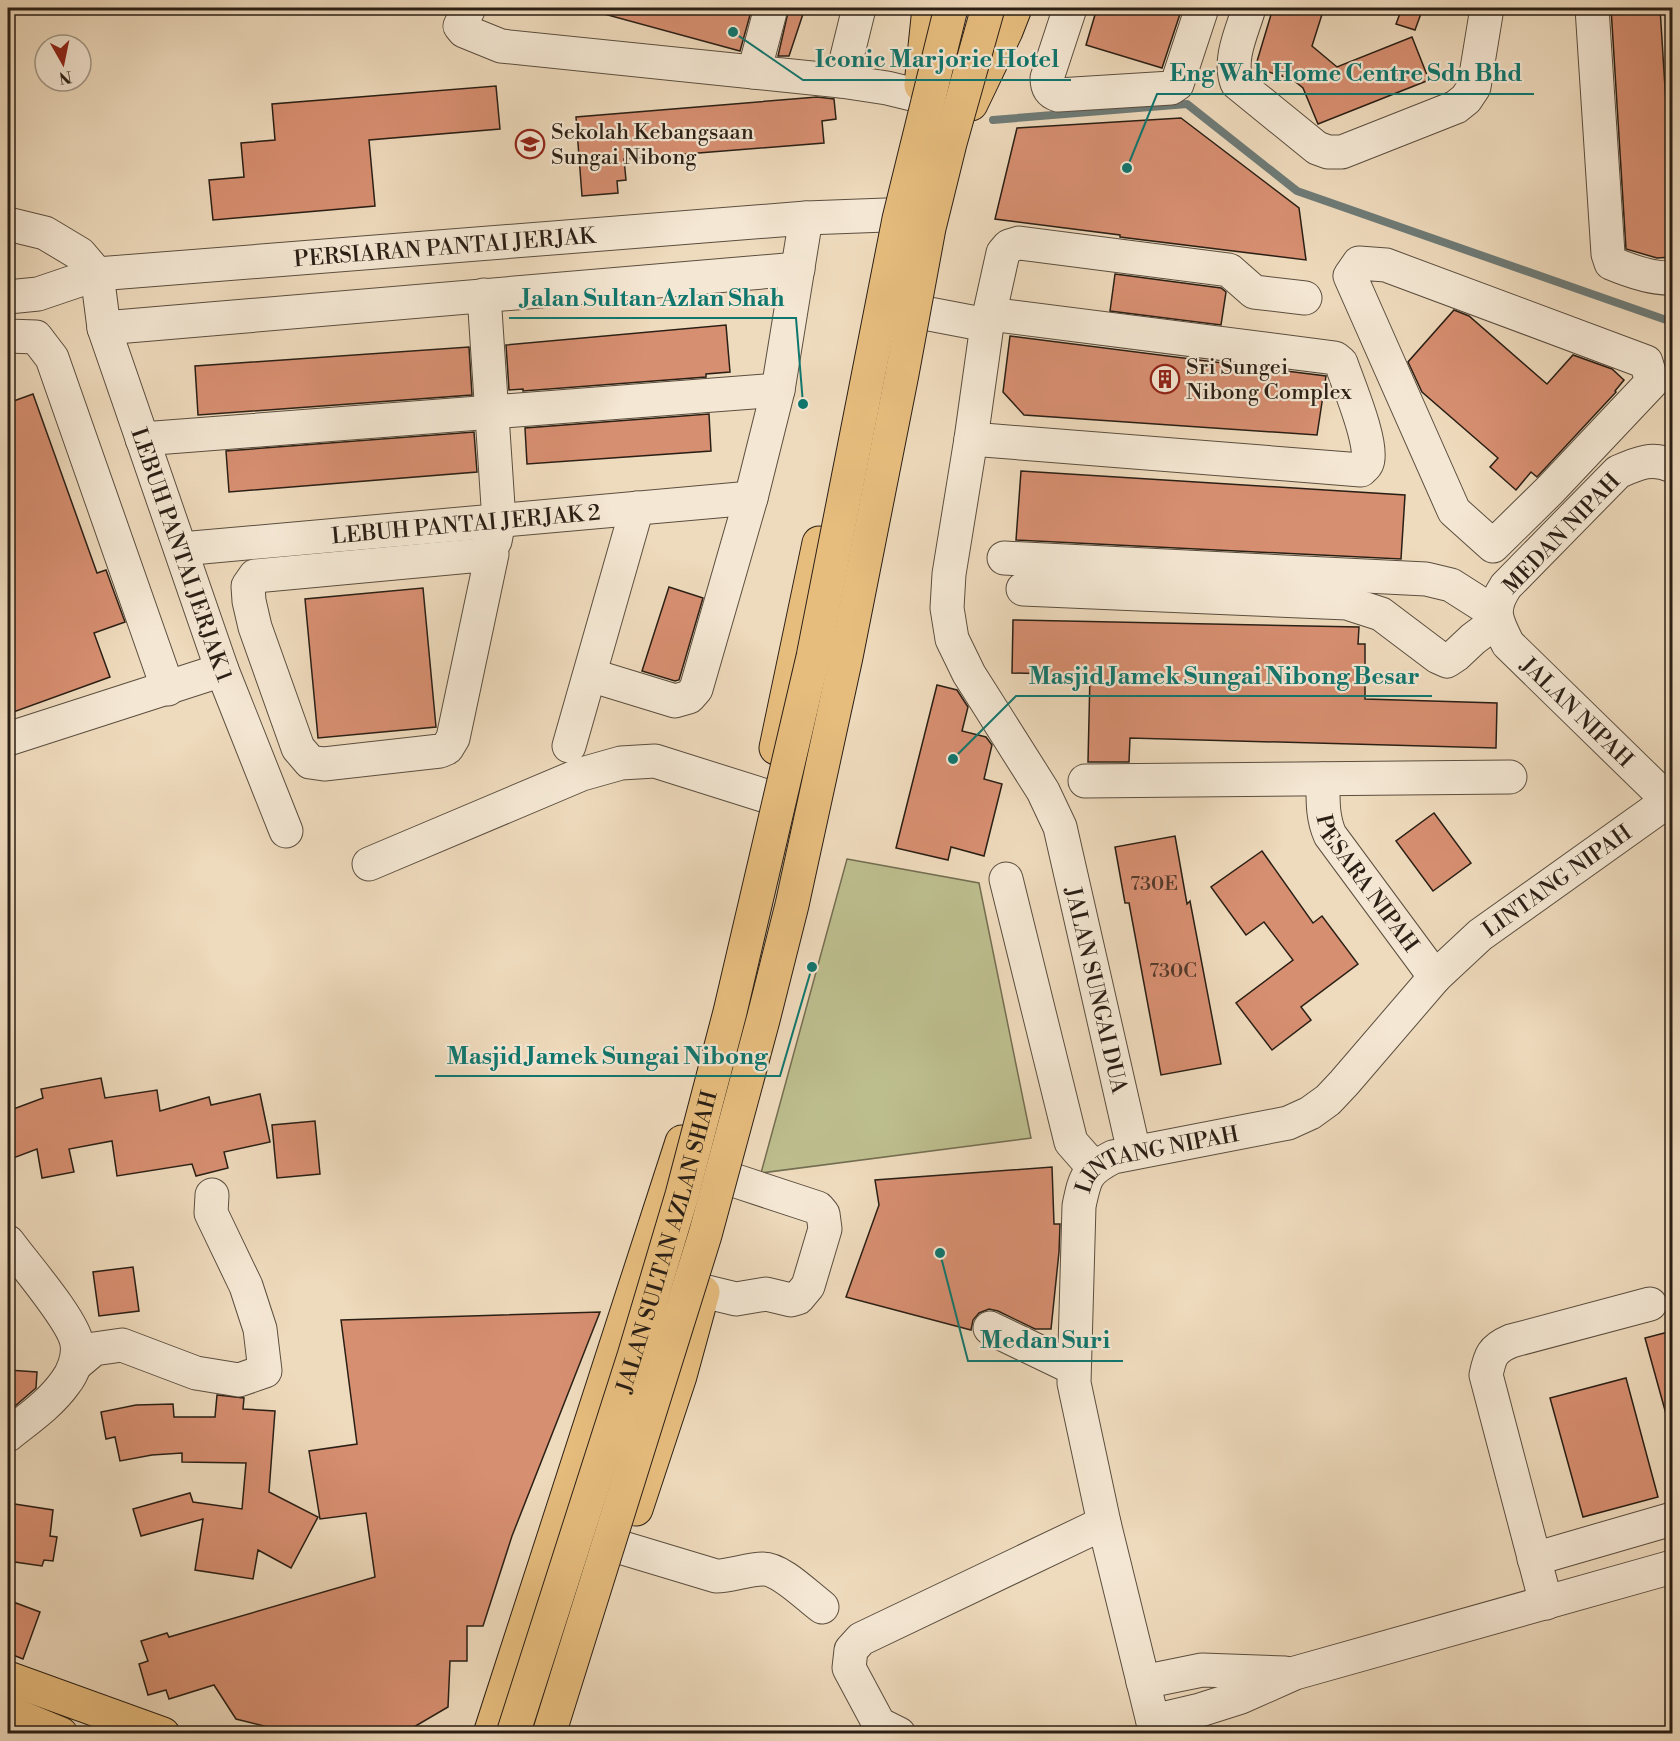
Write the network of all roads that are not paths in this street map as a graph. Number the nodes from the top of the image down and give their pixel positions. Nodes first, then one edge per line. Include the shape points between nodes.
1 (469, 8) edge
2 (771, 8) edge
3 (859, 8) edge
4 (929, 8) edge
5 (951, 8) edge
6 (956, 8) edge
7 (972, 8) edge
8 (988, 8) edge
9 (1015, 8) edge
10 (1070, 8) edge
11 (1202, 8) edge
12 (1249, 8) edge
13 (1487, 8) edge
14 (1592, 8) edge
15 (754, 72) junction
16 (841, 81) junction
17 (920, 96) junction
18 (968, 110) junction
19 (886, 215) junction
20 (806, 218) junction
21 (8, 224) edge
22 (798, 268) junction
23 (96, 274) junction
24 (1672, 278) edge
25 (484, 295) junction
26 (8, 297) edge
27 (1305, 298) dead end
28 (924, 313) junction
29 (988, 320) junction
30 (104, 328) junction
31 (8, 336) edge
32 (778, 390) junction
33 (492, 413) junction
34 (142, 439) junction
35 (971, 439) junction
36 (1672, 466) edge
37 (1550, 490) junction
38 (751, 498) junction
39 (638, 508) junction
40 (1576, 515) junction
41 (499, 521) junction
42 (180, 549) junction
43 (492, 554) junction
44 (1004, 558) dead end
45 (1023, 589) dead end
46 (1496, 617) junction
47 (222, 670) junction
48 (590, 675) junction
49 (168, 689) junction
50 (8, 740) edge
51 (569, 746) dead end
52 (1510, 777) dead end
53 (1323, 779) junction
54 (1084, 781) dead end
55 (766, 796) junction
56 (1670, 802) edge
57 (286, 831) dead end
58 (369, 864) dead end
59 (1006, 879) dead end
60 (1435, 977) junction
61 (1134, 1152) junction
62 (1093, 1167) junction
63 (733, 1180) junction
64 (212, 1195) dead end
65 (8, 1242) edge
66 (703, 1291) junction
67 (1650, 1304) dead end
68 (990, 1328) dead end
69 (75, 1365) junction
70 (1073, 1368) junction
71 (8, 1435) edge
72 (1672, 1519) edge
73 (1104, 1523) junction
74 (623, 1548) junction
75 (1534, 1559) junction
76 (1672, 1567) edge
77 (1546, 1602) junction
78 (822, 1607) dead end
79 (1295, 1673) junction
80 (8, 1678) edge
81 (1143, 1682) junction
82 (8, 1712) edge
83 (1154, 1727) edge
84 (61, 1734) edge
85 (163, 1734) edge
86 (490, 1734) edge
87 (513, 1734) edge
88 (549, 1734) edge
89 (565, 1734) edge
90 (899, 1734) edge

1 - 15 street via 460,26 464,32 501,46
2 - 15 street
3 - 16 street
4 - 17 main road, JALAN SULTAN AZLAN SHAH
5 - 87 main road, JALAN SULTAN AZLAN SHAH, bridge via 899,219 813,657 730,1012 634,1356
6 - 17 main road, JALAN SULTAN AZLAN SHAH
7 - 18 main road, JALAN SULTAN AZLAN SHAH
8 - 88 main road, JALAN SULTAN AZLAN SHAH, bridge via 929,228 846,657 763,1020 702,1245
9 - 18 main road, JALAN SULTAN AZLAN SHAH
10 - 11 street via 1047,78 1047,86 1058,95 1172,88 1178,84
12 - 13 street via 1234,60 1237,83 1317,148 1342,152 1467,99 1474,87
14 - 24 street via 1608,254 1611,263 1622,268
15 - 16 street
16 - 17 street
17 - 19 main road, JALAN SULTAN AZLAN SHAH
18 - 28 main road, JALAN SULTAN AZLAN SHAH
19 - 20 street, PERSIARAN PANTAI JERJAK
19 - 55 main road, JALAN SULTAN AZLAN SHAH
20 - 22 street
20 - 23 street, PERSIARAN PANTAI JERJAK
21 - 23 street via 45,233 80,254
22 - 25 street
22 - 32 street
23 - 26 street, PERSIARAN PANTAI JERJAK via 38,294
23 - 30 street, LEBUH PANTAI JERJAK 1
25 - 30 street
25 - 33 street
27 - 29 street, JALAN SUNGAI DUA via 1254,292 1229,270 1019,243 1003,252
28 - 29 street
28 - 63 main road, JALAN SULTAN AZLAN SHAH via 855,674
29 - 35 street, JALAN SUNGAI DUA
29 - 35 street via 1335,358 1341,363 1369,449 1367,463 1361,470
30 - 34 street, LEBUH PANTAI JERJAK 1
31 - 49 street via 36,337 52,358
32 - 33 street
32 - 38 street
33 - 34 street
33 - 41 street
34 - 42 street, LEBUH PANTAI JERJAK 1
35 - 61 street, JALAN SUNGAI DUA via 949,574 947,608 952,639 969,674 1043,791 1060,827
36 - 40 street, MEDAN NIPAH via 1656,460 1618,472
37 - 37 street via 1492,546 1454,511 1350,276 1359,263 1386,266 1646,362 1652,382
37 - 40 street
38 - 39 street, LEBUH PANTAI JERJAK 2
38 - 48 street via 696,689 689,697 675,701
39 - 41 street, LEBUH PANTAI JERJAK 2
39 - 48 street
40 - 46 street, MEDAN NIPAH via 1506,586 1498,598
41 - 42 street, LEBUH PANTAI JERJAK 2
41 - 43 street
42 - 47 street, LEBUH PANTAI JERJAK 1
43 - 43 street via 453,738 447,748 324,764 310,762 298,748 255,627 248,586 255,576
44 - 46 street via 1426,579 1451,585
45 - 46 street via 1347,603 1381,614 1447,661
46 - 56 street, JALAN NIPAH via 1508,644
47 - 49 street
47 - 57 street, LEBUH PANTAI JERJAK 1
48 - 51 street
49 - 50 street
52 - 53 street
53 - 54 street
53 - 60 street, PESARA NIPAH via 1324,823 1330,836
55 - 58 street via 655,761 621,763 582,774
55 - 86 main road, JALAN SULTAN AZLAN SHAH via 747,888 686,1128
56 - 60 street, LINTANG NIPAH via 1480,935
59 - 62 street via 1071,1142
60 - 61 street, LINTANG NIPAH via 1344,1083 1310,1113 1288,1123
61 - 62 street, LINTANG NIPAH
62 - 70 street, LINTANG NIPAH via 1079,1206
63 - 66 main road, JALAN SULTAN AZLAN SHAH
63 - 66 street via 818,1208 825,1229 808,1286 798,1298 766,1294 736,1299
64 - 69 street via 211,1213 246,1286 260,1329 265,1371 239,1380 196,1373 122,1345 94,1349
65 - 69 street via 70,1327 77,1345
66 - 74 main road, JALAN SULTAN AZLAN SHAH via 680,1376
67 - 75 street via 1511,1341 1497,1347 1490,1359 1486,1375
68 - 70 street
69 - 71 street via 46,1405
70 - 73 street, LINTANG NIPAH
72 - 75 street
73 - 81 street, LINTANG NIPAH
73 - 90 street via 861,1639 851,1650 849,1668 879,1724
74 - 78 street via 716,1576 764,1569 776,1572
74 - 89 main road, JALAN SULTAN AZLAN SHAH
75 - 77 street
76 - 77 street
77 - 79 street
79 - 81 street via 1202,1670
79 - 83 street via 1241,1697
80 - 85 main road
81 - 83 street, LINTANG NIPAH
82 - 84 main road

